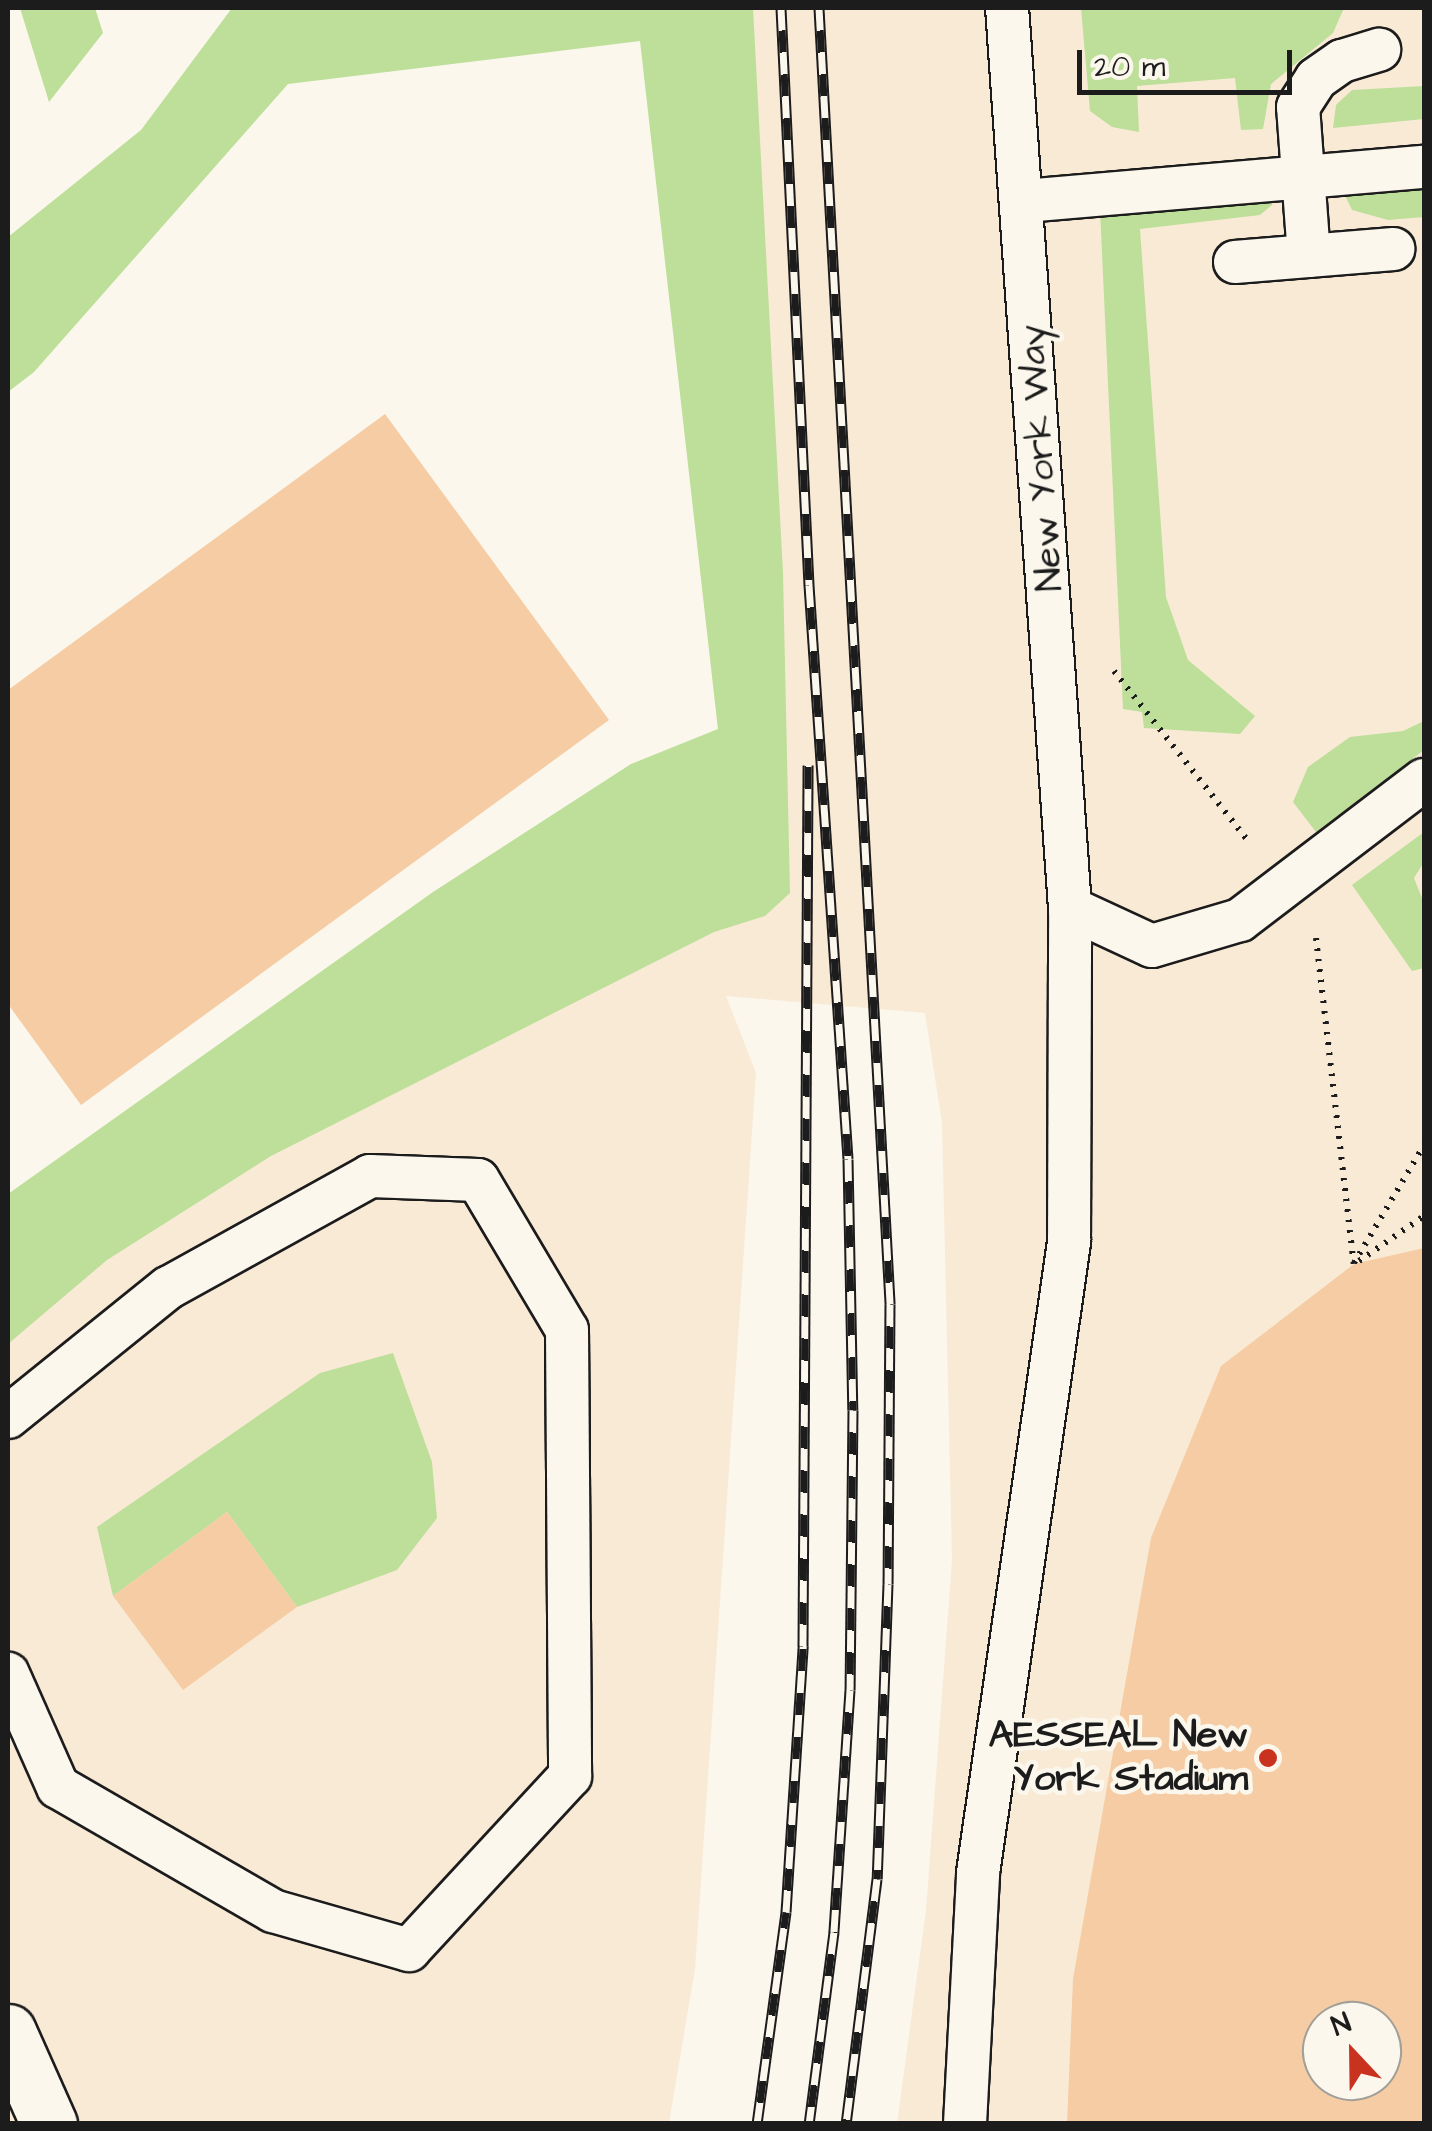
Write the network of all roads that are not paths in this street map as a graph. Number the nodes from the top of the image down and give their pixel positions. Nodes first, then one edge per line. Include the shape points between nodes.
1 (1007, 8) edge
2 (1379, 50) dead end
3 (1424, 167) edge
4 (1302, 176) junction
5 (1025, 200) junction
6 (1393, 249) dead end
7 (1309, 256) junction
8 (1234, 262) dead end
9 (1424, 780) edge
10 (1070, 908) junction
11 (8, 1416) edge
12 (8, 1674) edge
13 (8, 2032) edge
14 (49, 2124) edge
15 (965, 2124) edge

1 - 5 lane, New York Way
2 - 4 lane via 1329,70 1298,107
3 - 4 lane
4 - 5 lane
4 - 7 lane
5 - 10 lane, New York Way
6 - 7 lane
7 - 8 lane
9 - 10 lane via 1240,920 1152,946
10 - 15 lane, New York Way via 1069,1242 978,1874
11 - 12 lane via 168,1288 370,1176 478,1180 567,1330 570,1776 409,1950 273,1911 58,1788
13 - 14 street

